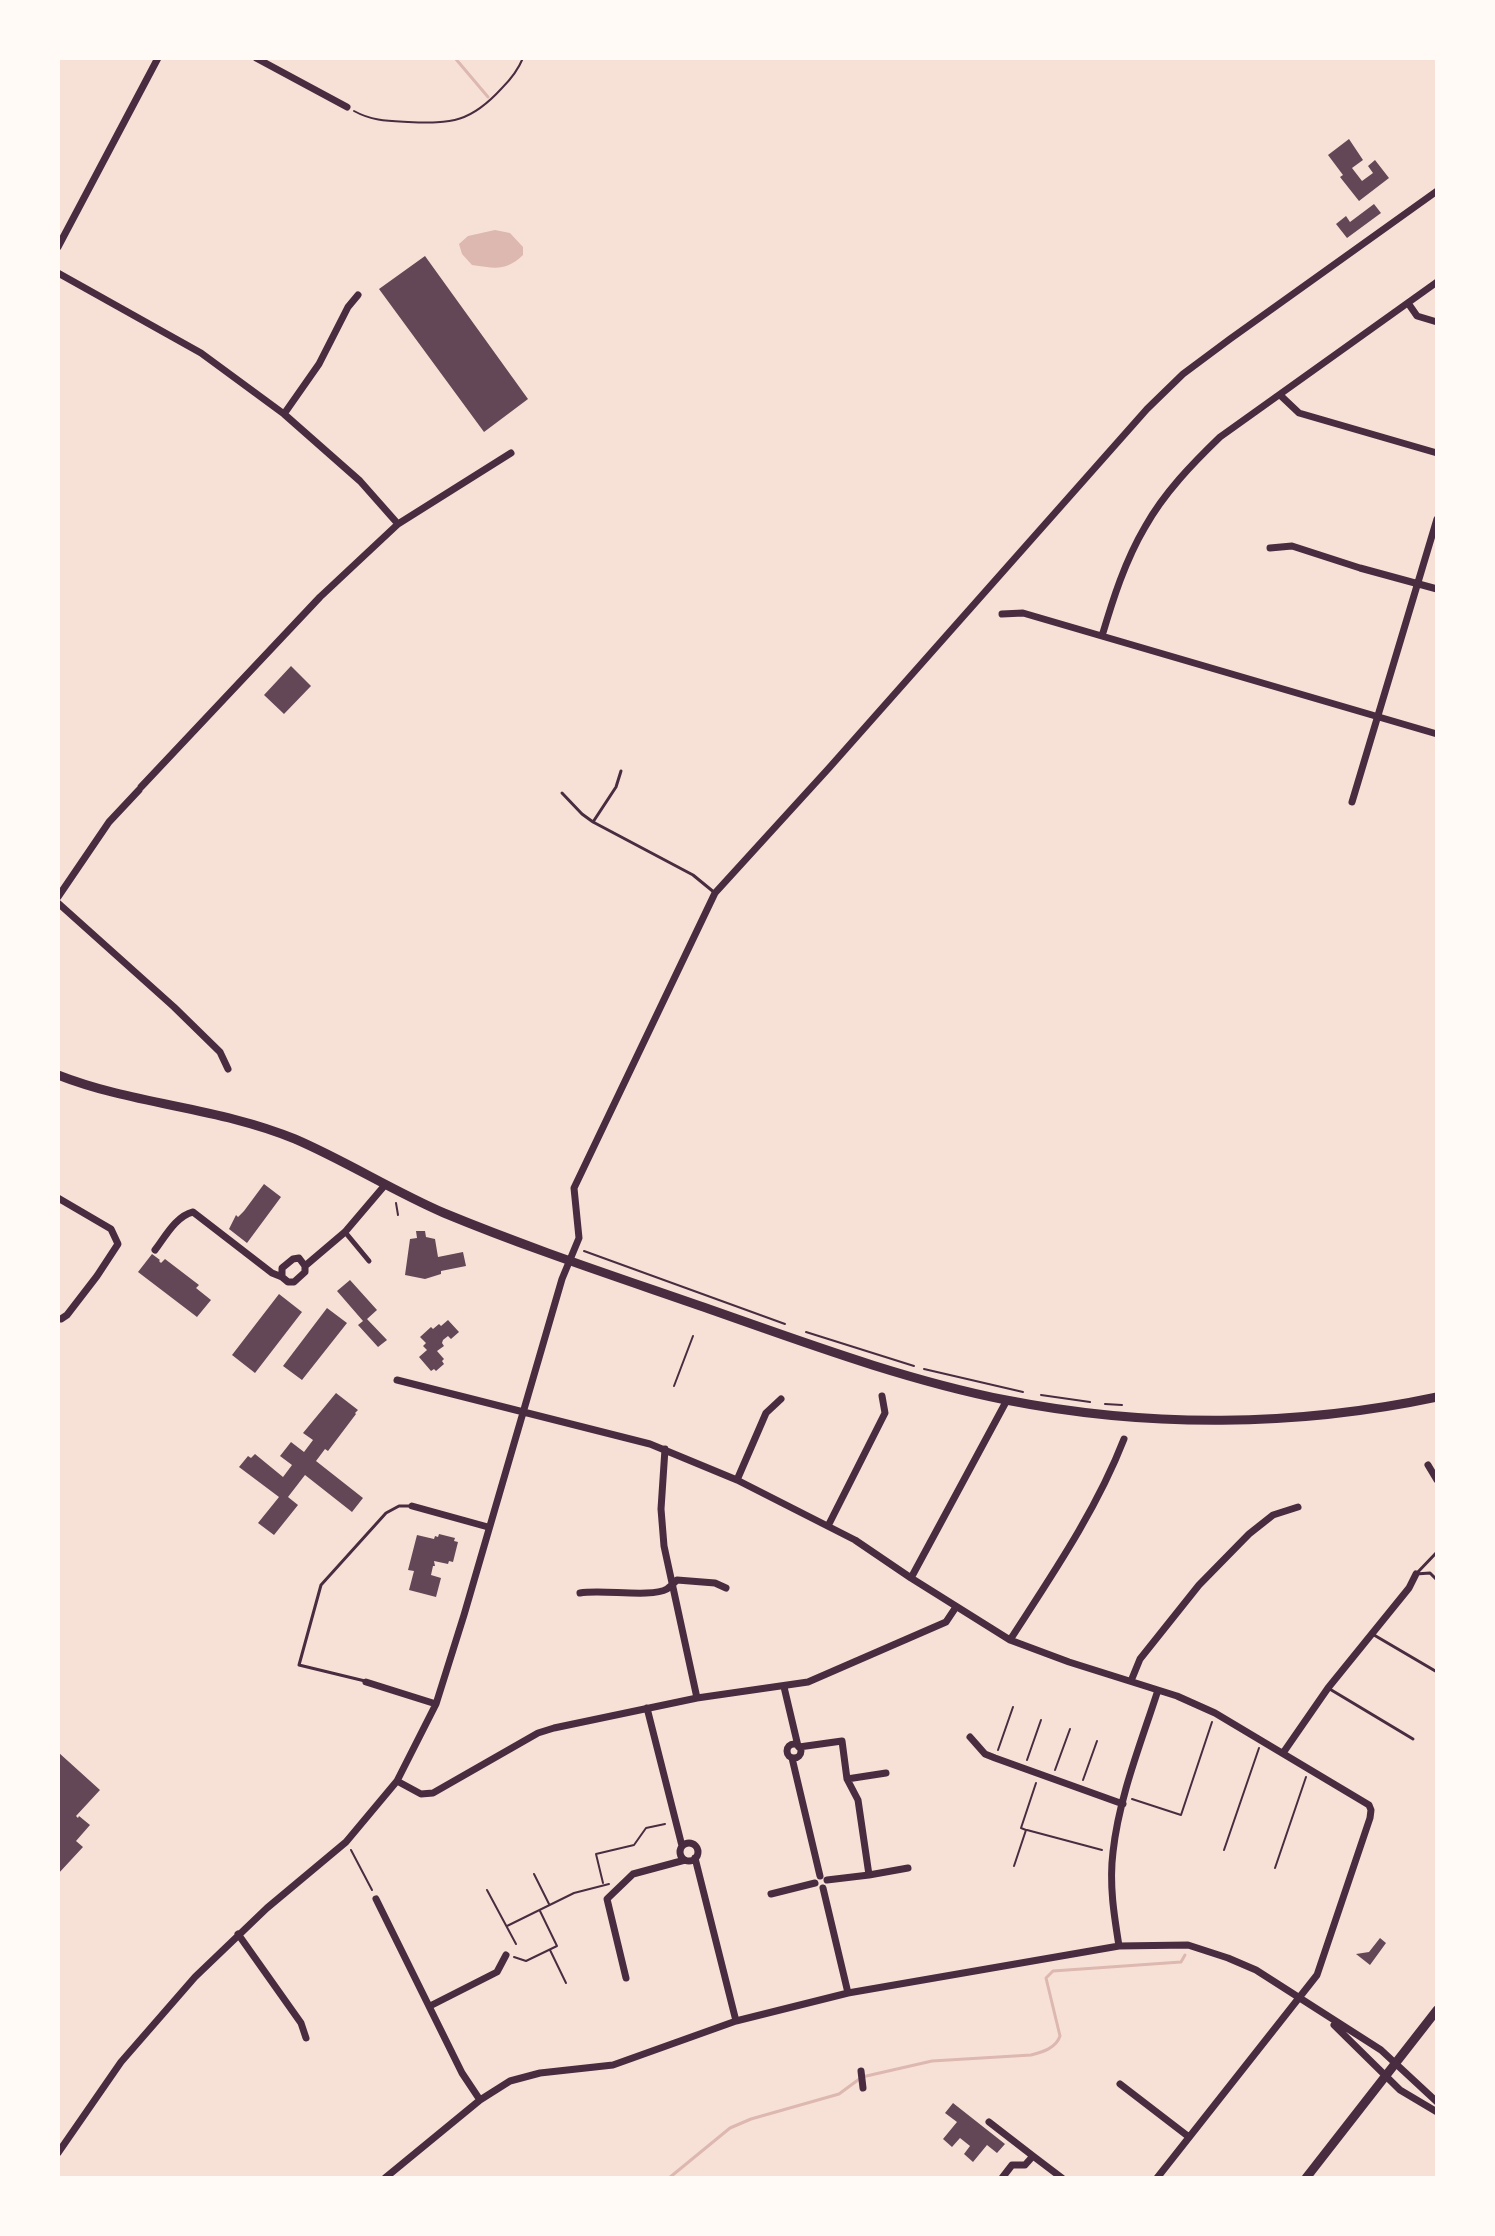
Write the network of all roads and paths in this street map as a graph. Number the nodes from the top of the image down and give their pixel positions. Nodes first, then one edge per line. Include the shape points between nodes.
1 (158, 58) edge
2 (256, 58) edge
3 (523, 58) edge
4 (347, 107) joint
5 (1437, 191) edge
6 (58, 247) edge
7 (58, 273) edge
8 (1437, 282) edge
9 (358, 295) dead end
10 (1408, 303) junction
11 (1437, 322) edge
12 (1280, 395) junction
13 (284, 414) junction
14 (511, 453) dead end
15 (1437, 453) edge
16 (1437, 519) edge
17 (398, 524) junction
18 (1270, 548) dead end
19 (1417, 585) junction
20 (1437, 589) edge
21 (1002, 614) dead end
22 (1102, 636) junction
23 (1378, 718) junction
24 (1437, 734) edge
25 (621, 771) dead end
26 (562, 793) dead end
27 (1352, 802) dead end
28 (593, 822) junction
29 (715, 893) junction
30 (58, 897) edge
31 (58, 903) edge
32 (228, 1069) dead end
33 (58, 1075) edge
34 (385, 1185) junction
35 (58, 1198) edge
36 (396, 1201) dead end
37 (398, 1215) dead end
38 (345, 1232) junction
39 (576, 1247) junction
40 (155, 1250) dead end
41 (369, 1261) dead end
42 (570, 1261) junction
43 (305, 1266) junction
44 (282, 1277) junction
45 (58, 1319) edge
46 (793, 1327) dead end
47 (808, 1332) dead end
48 (693, 1336) dead end
49 (397, 1380) dead end
50 (674, 1386) dead end
51 (1023, 1392) dead end
52 (1036, 1394) dead end
53 (882, 1396) dead end
54 (1437, 1397) edge
55 (781, 1399) dead end
56 (1007, 1400) junction
57 (1128, 1406) dead end
58 (523, 1412) junction
59 (1124, 1439) dead end
60 (665, 1449) junction
61 (1428, 1465) dead end
62 (737, 1480) junction
63 (1437, 1480) edge
64 (412, 1506) joint
65 (1298, 1507) dead end
66 (828, 1526) junction
67 (488, 1527) junction
68 (1437, 1552) edge
69 (1416, 1574) junction
70 (911, 1578) junction
71 (1437, 1580) edge
72 (672, 1585) junction
73 (726, 1588) dead end
74 (580, 1593) dead end
75 (956, 1607) junction
76 (1371, 1633) junction
77 (1010, 1640) junction
78 (1437, 1672) edge
79 (1131, 1681) junction
80 (366, 1682) joint
81 (784, 1687) junction
82 (1328, 1688) junction
83 (1158, 1690) junction
84 (697, 1698) junction
85 (436, 1704) junction
86 (1013, 1707) dead end
87 (647, 1708) junction
88 (1215, 1713) junction
89 (1041, 1720) dead end
90 (1070, 1729) dead end
91 (970, 1737) dead end
92 (1262, 1739) junction
93 (1413, 1739) dead end
94 (1097, 1741) dead end
95 (799, 1746) junction
96 (1283, 1753) junction
97 (995, 1758) junction
98 (1309, 1768) junction
99 (1024, 1769) junction
100 (886, 1773) dead end
101 (1039, 1774) junction
102 (847, 1779) junction
103 (1052, 1779) junction
104 (397, 1781) junction
105 (1080, 1789) junction
106 (1123, 1800) junction
107 (674, 1822) junction
108 (1026, 1830) junction
109 (346, 1842) junction
110 (682, 1846) junction
111 (1224, 1850) dead end
112 (1113, 1853) junction
113 (695, 1858) junction
114 (685, 1860) junction
115 (1014, 1866) dead end
116 (908, 1868) dead end
117 (1275, 1868) dead end
118 (534, 1874) dead end
119 (869, 1875) junction
120 (821, 1882) junction
121 (603, 1885) junction
122 (619, 1888) junction
123 (487, 1890) dead end
124 (771, 1894) dead end
125 (376, 1899) joint
126 (550, 1905) junction
127 (540, 1910) junction
128 (507, 1926) junction
129 (238, 1934) junction
130 (516, 1944) dead end
131 (1119, 1946) junction
132 (550, 1949) junction
133 (506, 1955) joint
134 (626, 1978) dead end
135 (566, 1983) dead end
136 (848, 1993) junction
137 (1299, 1998) junction
138 (430, 2006) junction
139 (1437, 2010) edge
140 (1331, 2020) junction
141 (736, 2021) junction
142 (306, 2038) dead end
143 (1396, 2063) junction
144 (861, 2071) dead end
145 (1385, 2076) junction
146 (1120, 2084) dead end
147 (863, 2088) dead end
148 (480, 2100) junction
149 (1437, 2102) edge
150 (1437, 2112) edge
151 (989, 2122) dead end
152 (1189, 2137) junction
153 (58, 2153) edge
154 (1033, 2156) junction
155 (385, 2178) edge
156 (1002, 2178) edge
157 (1062, 2178) edge
158 (1157, 2178) edge
159 (1306, 2178) edge

1 - 6 street
2 - 4 street
3 - 4 path via 492,100 463,119 375,120
5 - 29 street via 1183,374 1147,409
7 - 13 street via 201,353
8 - 10 street
9 - 13 street
10 - 11 street via 1417,316
10 - 12 street
12 - 15 street via 1299,413
12 - 22 street via 1220,437 1167,494 1144,527
13 - 17 street via 360,481
14 - 17 street
16 - 19 street
17 - 30 street via 320,597 109,822
18 - 19 street via 1292,546
19 - 20 street
19 - 23 street
21 - 22 street via 1023,613
22 - 23 street
23 - 24 street
23 - 27 street
25 - 28 lane
26 - 28 lane
28 - 29 lane via 693,875
29 - 39 street via 574,1188
31 - 32 street via 174,1007 220,1052
33 - 34 main road via 249,1122
34 - 38 street
34 - 42 main road
35 - 45 street via 111,1229 118,1244 67,1315
36 - 37 path
38 - 41 street
38 - 43 street
39 - 42 street
39 - 46 path
40 - 44 street via 184,1214 193,1212
42 - 56 main road via 914,1377
42 - 58 street
43 - 44 street via 294,1282
43 - 44 street via 293,1259 282,1268
47 - 51 path via 919,1368
48 - 50 path
49 - 58 street
52 - 57 path
53 - 66 street via 885,1413
54 - 56 main road via 1325,1415 1217,1420 1128,1416
55 - 62 street via 766,1413
56 - 70 street
58 - 60 street
58 - 67 street
59 - 77 street via 1110,1477
60 - 62 street
60 - 72 street via 661,1509
61 - 63 street
62 - 66 street
64 - 67 street
64 - 80 lane via 386,1513 321,1585 299,1665
65 - 79 street via 1273,1515 1216,1567 1140,1659
66 - 70 street
67 - 85 street
68 - 69 lane
69 - 71 lane via 1430,1573
69 - 76 street
70 - 75 street
72 - 73 street via 677,1580
72 - 74 street via 636,1593
72 - 84 street
75 - 77 street
75 - 81 street via 934,1628 817,1680
76 - 78 lane
76 - 82 street
77 - 79 street
79 - 83 street
80 - 85 street
81 - 84 street
81 - 95 street
82 - 93 lane
82 - 96 street
83 - 88 street
83 - 106 street
84 - 87 street
85 - 104 street
86 - 97 path
87 - 104 street via 538,1733 433,1793 421,1794
87 - 107 street
88 - 92 street
88 - 106 path via 1181,1815
89 - 99 path
90 - 103 path
91 - 97 street
92 - 96 street
92 - 111 path
94 - 105 path
95 - 102 street via 842,1741
95 - 120 street via 801,1752 792,1758
96 - 98 street
97 - 99 street
98 - 117 path
98 - 137 street via 1371,1810 1317,1975
99 - 101 street
100 - 102 street
101 - 103 street
101 - 108 path via 1021,1828
102 - 119 street via 858,1800
103 - 105 street
104 - 109 street
105 - 106 street
106 - 112 street
107 - 110 street
107 - 121 path via 646,1828 634,1845 596,1854
108 - 112 path
108 - 115 path
109 - 125 path
109 - 129 street
110 - 113 street via 694,1845
110 - 114 street
112 - 131 street via 1112,1900
113 - 114 street
113 - 141 street
114 - 122 street via 633,1874
116 - 119 street
118 - 126 path
119 - 120 street
120 - 124 street
120 - 136 street
121 - 122 path
121 - 126 path
122 - 134 street via 607,1899
123 - 128 path
125 - 138 street
126 - 127 path
127 - 128 path
127 - 132 path via 557,1946
128 - 130 path
129 - 142 street via 301,2023
129 - 153 street via 121,2062
131 - 136 street
131 - 137 street via 1173,1944 1209,1951 1256,1970
132 - 133 path via 526,1961
132 - 135 path
133 - 138 street via 497,1972
136 - 141 street
137 - 140 street
137 - 152 street
138 - 148 street
139 - 143 main road
140 - 143 street
140 - 145 street
141 - 148 street via 613,2065 510,2081
143 - 145 main road
143 - 149 street
144 - 147 street
145 - 150 street
145 - 159 main road
146 - 152 street
148 - 155 street
151 - 154 street
152 - 158 street
154 - 156 street via 1025,2165 1012,2165
154 - 157 street

